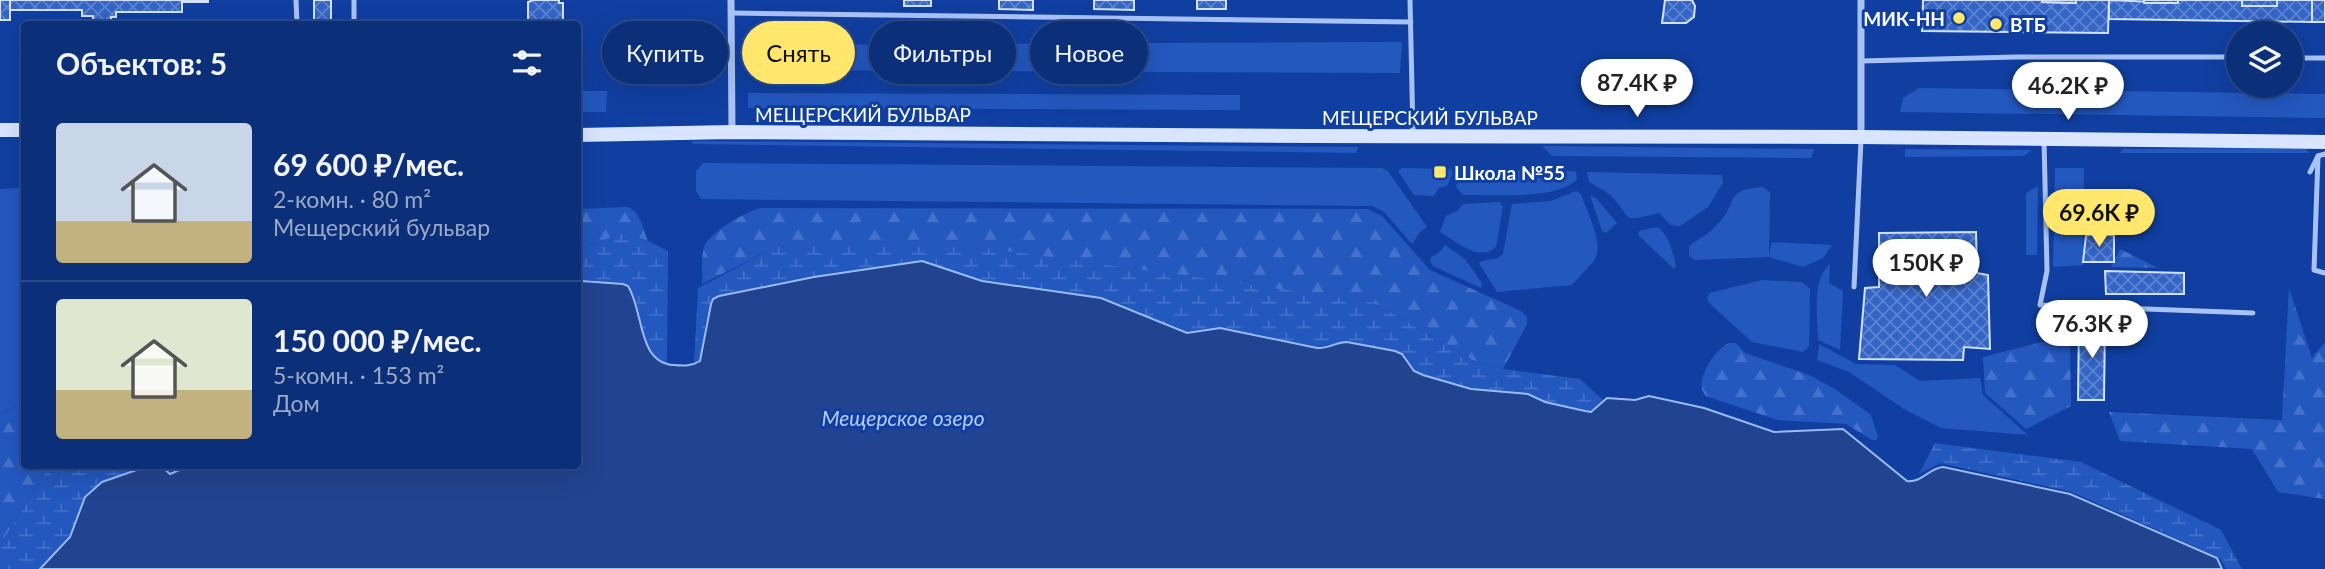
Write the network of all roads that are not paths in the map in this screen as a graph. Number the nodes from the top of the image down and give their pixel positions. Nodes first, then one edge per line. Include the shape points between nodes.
1 (296, 0) edge
2 (354, 0) edge
3 (731, 0) edge
4 (1410, 0) edge
5 (1861, 0) edge
6 (731, 13) junction
7 (297, 21) edge
8 (354, 21) edge
9 (1411, 22) junction
10 (2226, 57) edge
11 (2303, 58) edge
12 (2325, 58) edge
13 (1861, 61) junction
14 (0, 130) edge
15 (21, 130) edge
16 (732, 132) junction
17 (581, 135) edge
18 (1413, 136) junction
19 (1861, 137) junction
20 (2044, 139) junction
21 (2325, 142) edge
22 (2325, 154) edge
23 (2318, 156) junction
24 (2310, 172) dead end
25 (2325, 273) edge
26 (1854, 287) dead end
27 (2253, 313) dead end

1 - 7 lane
2 - 8 lane
3 - 6 street
4 - 9 lane
5 - 13 street
6 - 9 lane
6 - 16 street
9 - 18 lane
10 - 13 lane
11 - 12 lane
13 - 19 street
14 - 15 main road
16 - 17 main road, МЕЩЕРСКИЙ БУЛЬВАР
16 - 18 main road, МЕЩЕРСКИЙ БУЛЬВАР
18 - 19 main road, МЕЩЕРСКИЙ БУЛЬВАР
19 - 20 main road, МЕЩЕРСКИЙ БУЛЬВАР
19 - 26 lane
20 - 21 main road, МЕЩЕРСКИЙ БУЛЬВАР
20 - 27 lane via 2047,271 2040,305
22 - 23 lane
23 - 24 lane
23 - 25 lane via 2314,270

